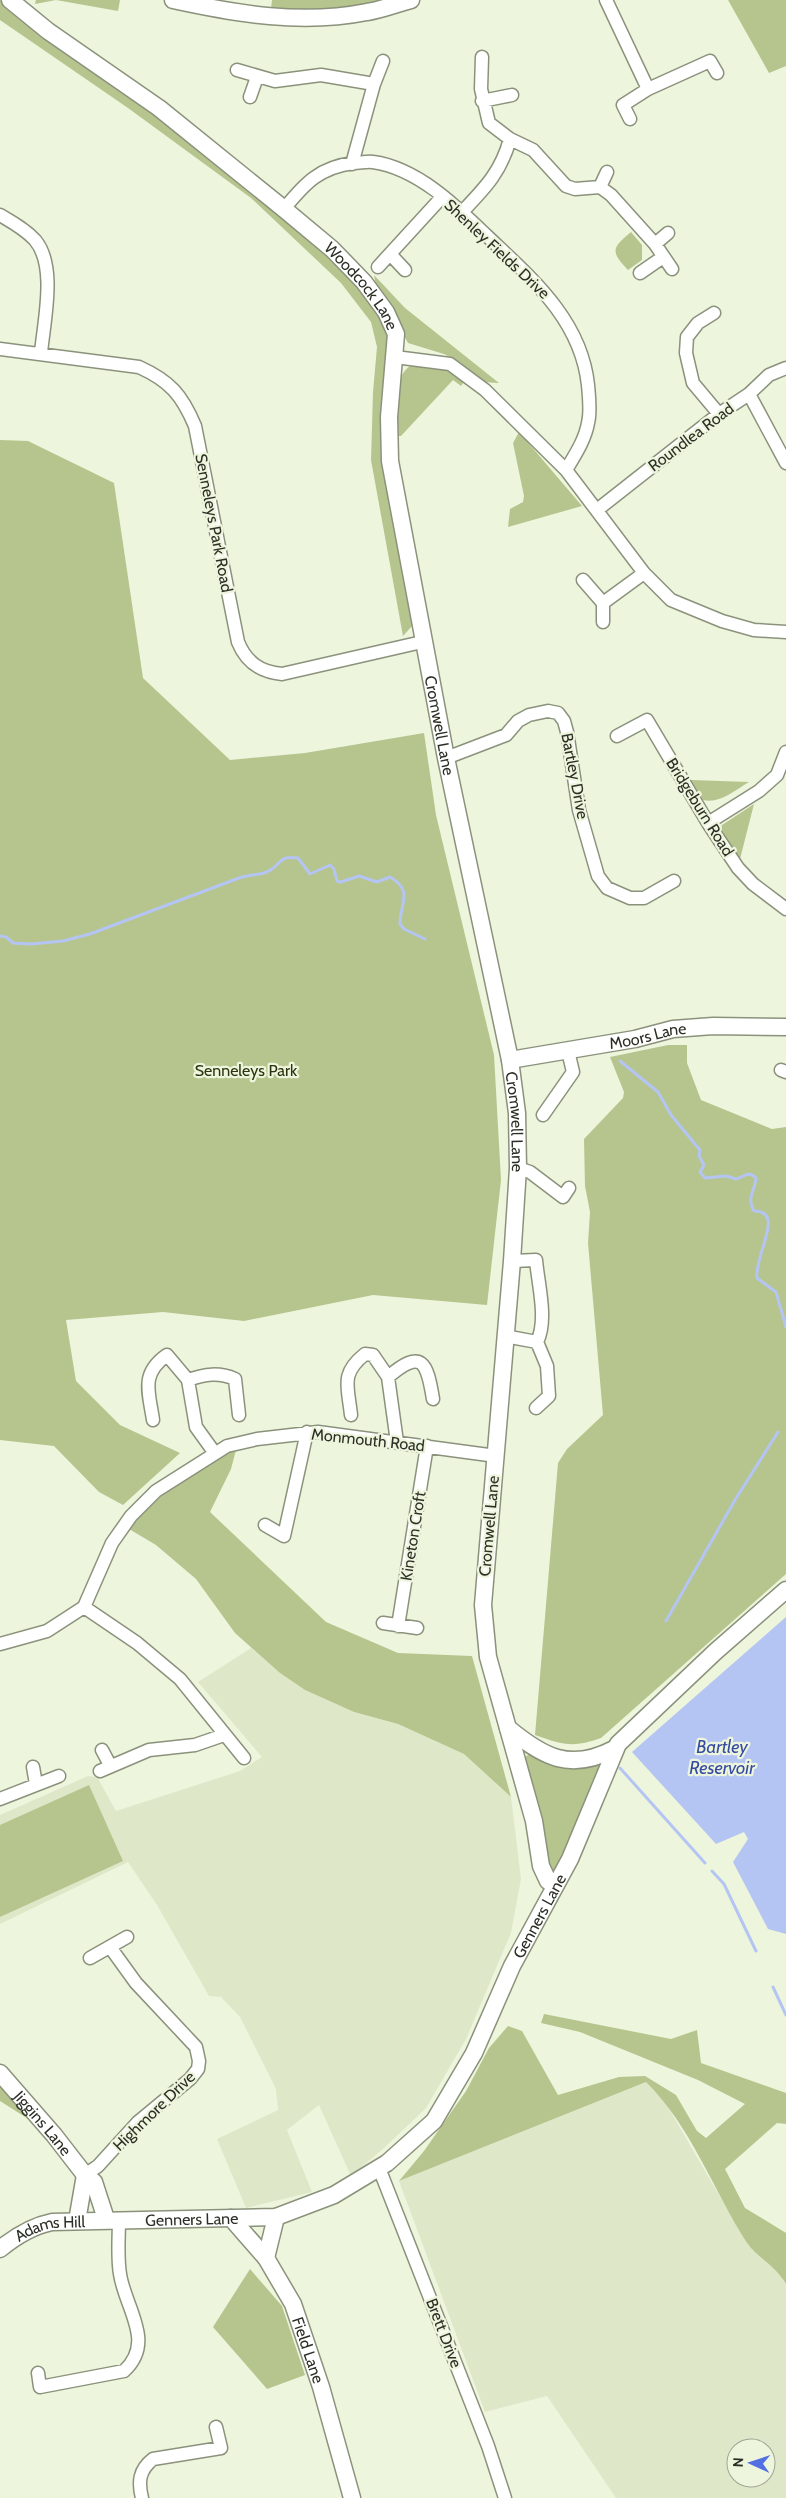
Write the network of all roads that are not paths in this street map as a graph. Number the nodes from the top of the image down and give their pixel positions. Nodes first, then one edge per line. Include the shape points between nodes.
1 (10, 0) edge
2 (173, 0) edge
3 (411, 0) edge
4 (606, 0) edge
5 (27, 7) edge
6 (255, 8) edge
7 (482, 57) dead end
8 (383, 61) dead end
9 (237, 70) dead end
10 (717, 73) dead end
11 (257, 77) junction
12 (374, 84) junction
13 (648, 89) junction
14 (512, 95) dead end
15 (250, 97) dead end
16 (482, 101) junction
17 (630, 119) dead end
18 (510, 139) junction
19 (352, 164) junction
20 (608, 172) dead end
21 (600, 187) junction
22 (442, 197) junction
23 (284, 209) junction
24 (462, 212) junction
25 (0, 215) edge
26 (668, 233) dead end
27 (655, 244) junction
28 (390, 254) junction
29 (662, 257) junction
30 (378, 267) dead end
31 (672, 269) dead end
32 (405, 270) dead end
33 (640, 273) dead end
34 (714, 313) dead end
35 (0, 349) edge
36 (41, 353) junction
37 (395, 357) junction
38 (786, 368) edge
39 (750, 394) junction
40 (719, 414) junction
41 (786, 463) edge
42 (566, 470) junction
43 (597, 510) junction
44 (644, 573) junction
45 (583, 580) dead end
46 (604, 602) junction
47 (603, 622) dead end
48 (786, 632) edge
49 (422, 642) junction
50 (617, 736) dead end
51 (786, 752) edge
52 (446, 758) junction
53 (708, 823) junction
54 (674, 881) dead end
55 (786, 909) edge
56 (786, 1027) edge
57 (568, 1051) junction
58 (510, 1060) junction
59 (543, 1115) dead end
60 (518, 1168) junction
61 (569, 1188) dead end
62 (512, 1261) junction
63 (505, 1336) junction
64 (537, 1342) junction
65 (388, 1377) junction
66 (188, 1380) junction
67 (433, 1399) dead end
68 (536, 1408) dead end
69 (239, 1415) dead end
70 (351, 1415) dead end
71 (153, 1420) dead end
72 (307, 1432) junction
73 (398, 1442) junction
74 (427, 1446) junction
75 (214, 1452) junction
76 (496, 1456) junction
77 (265, 1525) dead end
78 (786, 1590) edge
79 (84, 1607) junction
80 (383, 1623) dead end
81 (398, 1626) junction
82 (417, 1628) dead end
83 (0, 1644) edge
84 (508, 1728) junction
85 (224, 1735) junction
86 (614, 1749) junction
87 (102, 1750) dead end
88 (244, 1758) dead end
89 (33, 1767) dead end
90 (59, 1776) dead end
91 (36, 1784) junction
92 (0, 1799) edge
93 (555, 1886) junction
94 (127, 1937) dead end
95 (110, 1947) junction
96 (90, 1958) dead end
97 (0, 2074) edge
98 (379, 2168) junction
99 (85, 2175) junction
100 (276, 2217) junction
101 (231, 2218) junction
102 (112, 2219) junction
103 (77, 2221) junction
104 (0, 2249) edge
105 (266, 2258) junction
106 (38, 2373) dead end
107 (216, 2427) dead end
108 (142, 2498) edge
109 (352, 2498) edge
110 (505, 2498) edge

1 - 5 street, Woodcock Lane
2 - 6 street
3 - 6 street via 367,12 330,17 269,18
4 - 13 street
5 - 23 street, Woodcock Lane
7 - 16 street
8 - 12 street
9 - 11 street
10 - 13 street via 710,61
11 - 12 street via 275,81 321,75
11 - 15 street
12 - 19 street
13 - 17 street via 623,104
14 - 16 street
16 - 18 street via 489,123
18 - 21 street via 533,150 566,186 575,189
18 - 24 street via 505,159
19 - 22 street, Shenley Fields Drive via 372,162 392,168 418,180
19 - 23 street, Shenley Fields Drive via 324,170 310,180
20 - 21 street
21 - 27 street
22 - 24 street, Shenley Fields Drive
22 - 28 street
23 - 37 street, Woodcock Lane via 364,282 392,324 396,334
24 - 42 street, Shenley Fields Drive via 546,293 567,321 580,348 587,375 589,422
25 - 36 street via 34,239 46,263 48,283
26 - 27 street
27 - 29 street
28 - 30 street
28 - 32 street
29 - 31 street
29 - 33 street
34 - 40 street via 698,323 687,337 686,353 693,383
35 - 36 street, Senneleys Park Road
36 - 49 street, Senneleys Park Road via 139,367 155,374 180,396 195,426 238,642 246,658 264,671 282,674
37 - 42 street, Woodcock Lane via 450,364 486,390
37 - 49 street, Cromwell Lane via 389,417 390,461
38 - 39 street, Roundlea Road via 769,375
39 - 40 street, Roundlea Road
39 - 41 street
40 - 43 street, Roundlea Road
42 - 43 street, Woodcock Lane
43 - 44 street, Woodcock Lane
44 - 46 street
44 - 48 street, Woodcock Lane via 671,600 696,612 754,630
45 - 46 street
46 - 47 street
49 - 52 street, Cromwell Lane
50 - 53 street, Bridgeburn Road via 646,720
51 - 53 street via 778,775
52 - 54 street, Bartley Drive via 506,734 529,715 548,711 558,713 567,732 580,810 598,876 607,888 630,898 644,898
52 - 58 street, Cromwell Lane
53 - 55 street, Bridgeburn Road via 738,868
56 - 57 street, Moors Lane via 673,1029
57 - 58 street, Moors Lane
57 - 59 street via 573,1072
58 - 60 street, Cromwell Lane via 517,1113
60 - 61 street via 530,1172 563,1197
60 - 62 street, Cromwell Lane
62 - 63 street, Cromwell Lane
62 - 64 street via 536,1260 541,1314 541,1335
63 - 64 street
63 - 76 street, Cromwell Lane
64 - 68 street via 547,1366 549,1396
65 - 67 street via 404,1364 414,1361 424,1364
65 - 70 street via 373,1355 365,1354 351,1365 347,1378
65 - 73 street
66 - 69 street via 222,1374 235,1379
66 - 71 street via 167,1355 158,1361 149,1372 147,1387
66 - 75 street via 196,1428
72 - 73 street, Monmouth Road
72 - 75 street, Monmouth Road via 257,1439
72 - 77 street via 284,1536
73 - 74 street, Monmouth Road
74 - 76 street, Monmouth Road
74 - 81 street, Kineton Croft
75 - 79 street, Monmouth Road via 156,1491 131,1516 112,1543
76 - 84 street, Cromwell Lane via 483,1605 488,1656
78 - 86 street, Genners Lane via 714,1652
79 - 83 street via 47,1631
79 - 85 street via 137,1643 180,1679
80 - 81 street
81 - 82 street
84 - 86 street via 530,1746 560,1760 591,1758
84 - 93 street, Cromwell Lane via 534,1821 541,1866 548,1881
85 - 87 street via 194,1745 149,1750 105,1768
85 - 88 street
86 - 93 street, Genners Lane via 570,1859
89 - 91 street
90 - 91 street
91 - 92 street
93 - 98 street, Genners Lane via 512,1966 474,2053 443,2108 434,2121
94 - 95 street
95 - 96 street
95 - 99 street, Highmore Drive via 136,1983 196,2047 199,2061 198,2069 190,2079 138,2122 98,2166
97 - 99 street, Jiggins Lane
98 - 100 street, Genners Lane via 334,2195
98 - 110 street, Brett Drive via 488,2446
99 - 102 street, Jiggins Lane via 94,2182
99 - 103 street
100 - 101 street, Genners Lane
100 - 105 street
101 - 102 street, Genners Lane
101 - 105 street, Field Lane
102 - 103 street, Adams Hill
102 - 106 street via 120,2274 138,2332 139,2350 134,2361 124,2370 40,2387
103 - 104 street, Adams Hill via 38,2225
105 - 109 street, Field Lane via 293,2304 321,2387
107 - 108 street via 221,2448 153,2459 145,2465 139,2486

